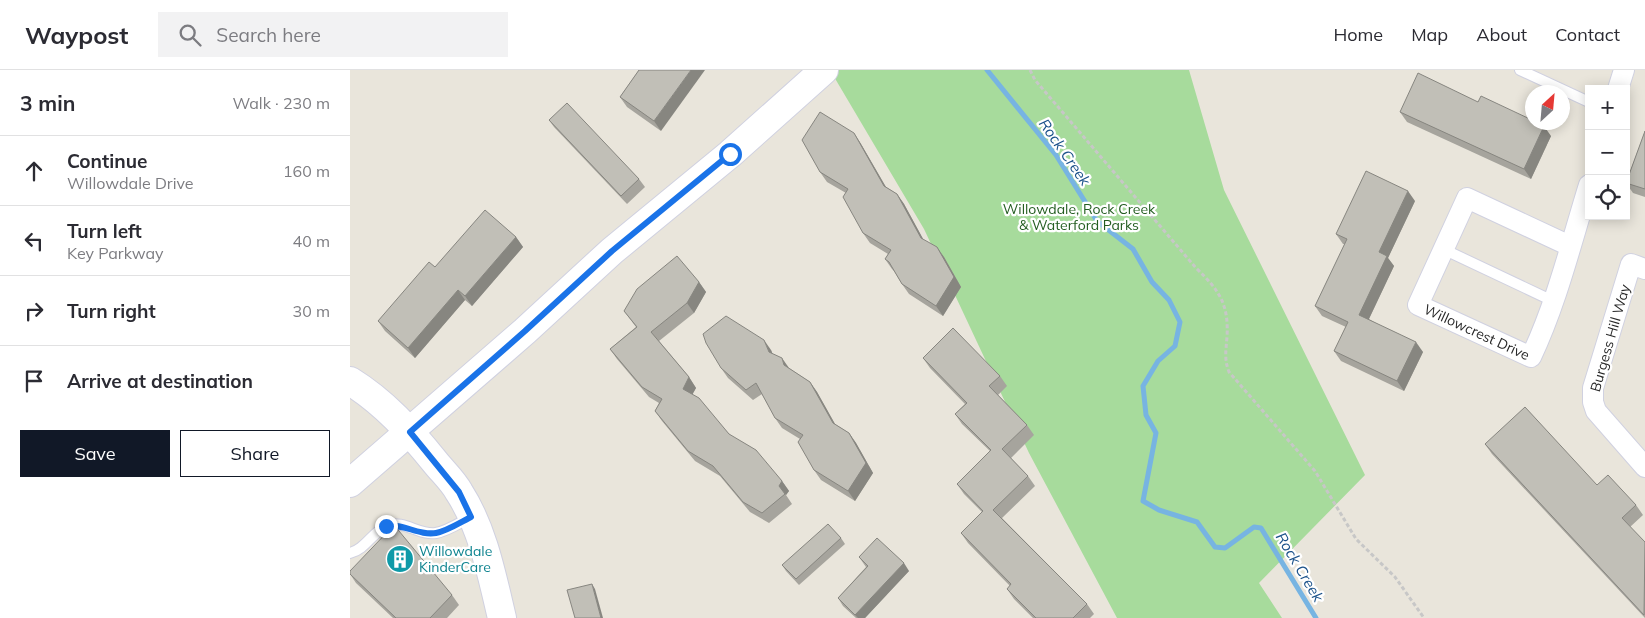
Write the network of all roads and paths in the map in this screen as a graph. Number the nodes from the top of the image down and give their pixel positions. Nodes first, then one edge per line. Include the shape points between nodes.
1 (824, 70) edge
2 (1030, 70) edge
3 (1520, 70) edge
4 (1624, 70) edge
5 (1619, 85) edge
6 (1585, 100) edge
7 (1585, 198) edge
8 (1570, 246) junction
9 (1443, 249) junction
10 (1645, 269) edge
11 (1553, 301) junction
12 (350, 381) edge
13 (410, 432) junction
14 (1645, 467) edge
15 (350, 482) edge
16 (471, 517) junction
17 (350, 553) edge
18 (502, 618) edge
19 (1424, 618) edge

1 - 13 street via 730,154 612,251
2 - 19 path via 1035,80 1214,285 1226,309 1225,360 1229,372 1315,471 1356,539 1395,577
3 - 6 lane
4 - 5 street
7 - 8 street, Willowcrest Drive
8 - 9 street, Willowcrest Drive via 1467,198
8 - 11 street, Willowcrest Drive
9 - 11 lane
9 - 11 street, Willowcrest Drive via 1418,305 1530,356
10 - 14 street, Burgess Hill Way via 1631,264 1593,388 1593,402 1596,411
12 - 13 street via 372,394
13 - 15 street
13 - 16 street via 459,492
16 - 17 lane via 437,533 395,524 386,526 358,551
16 - 18 street via 490,566

